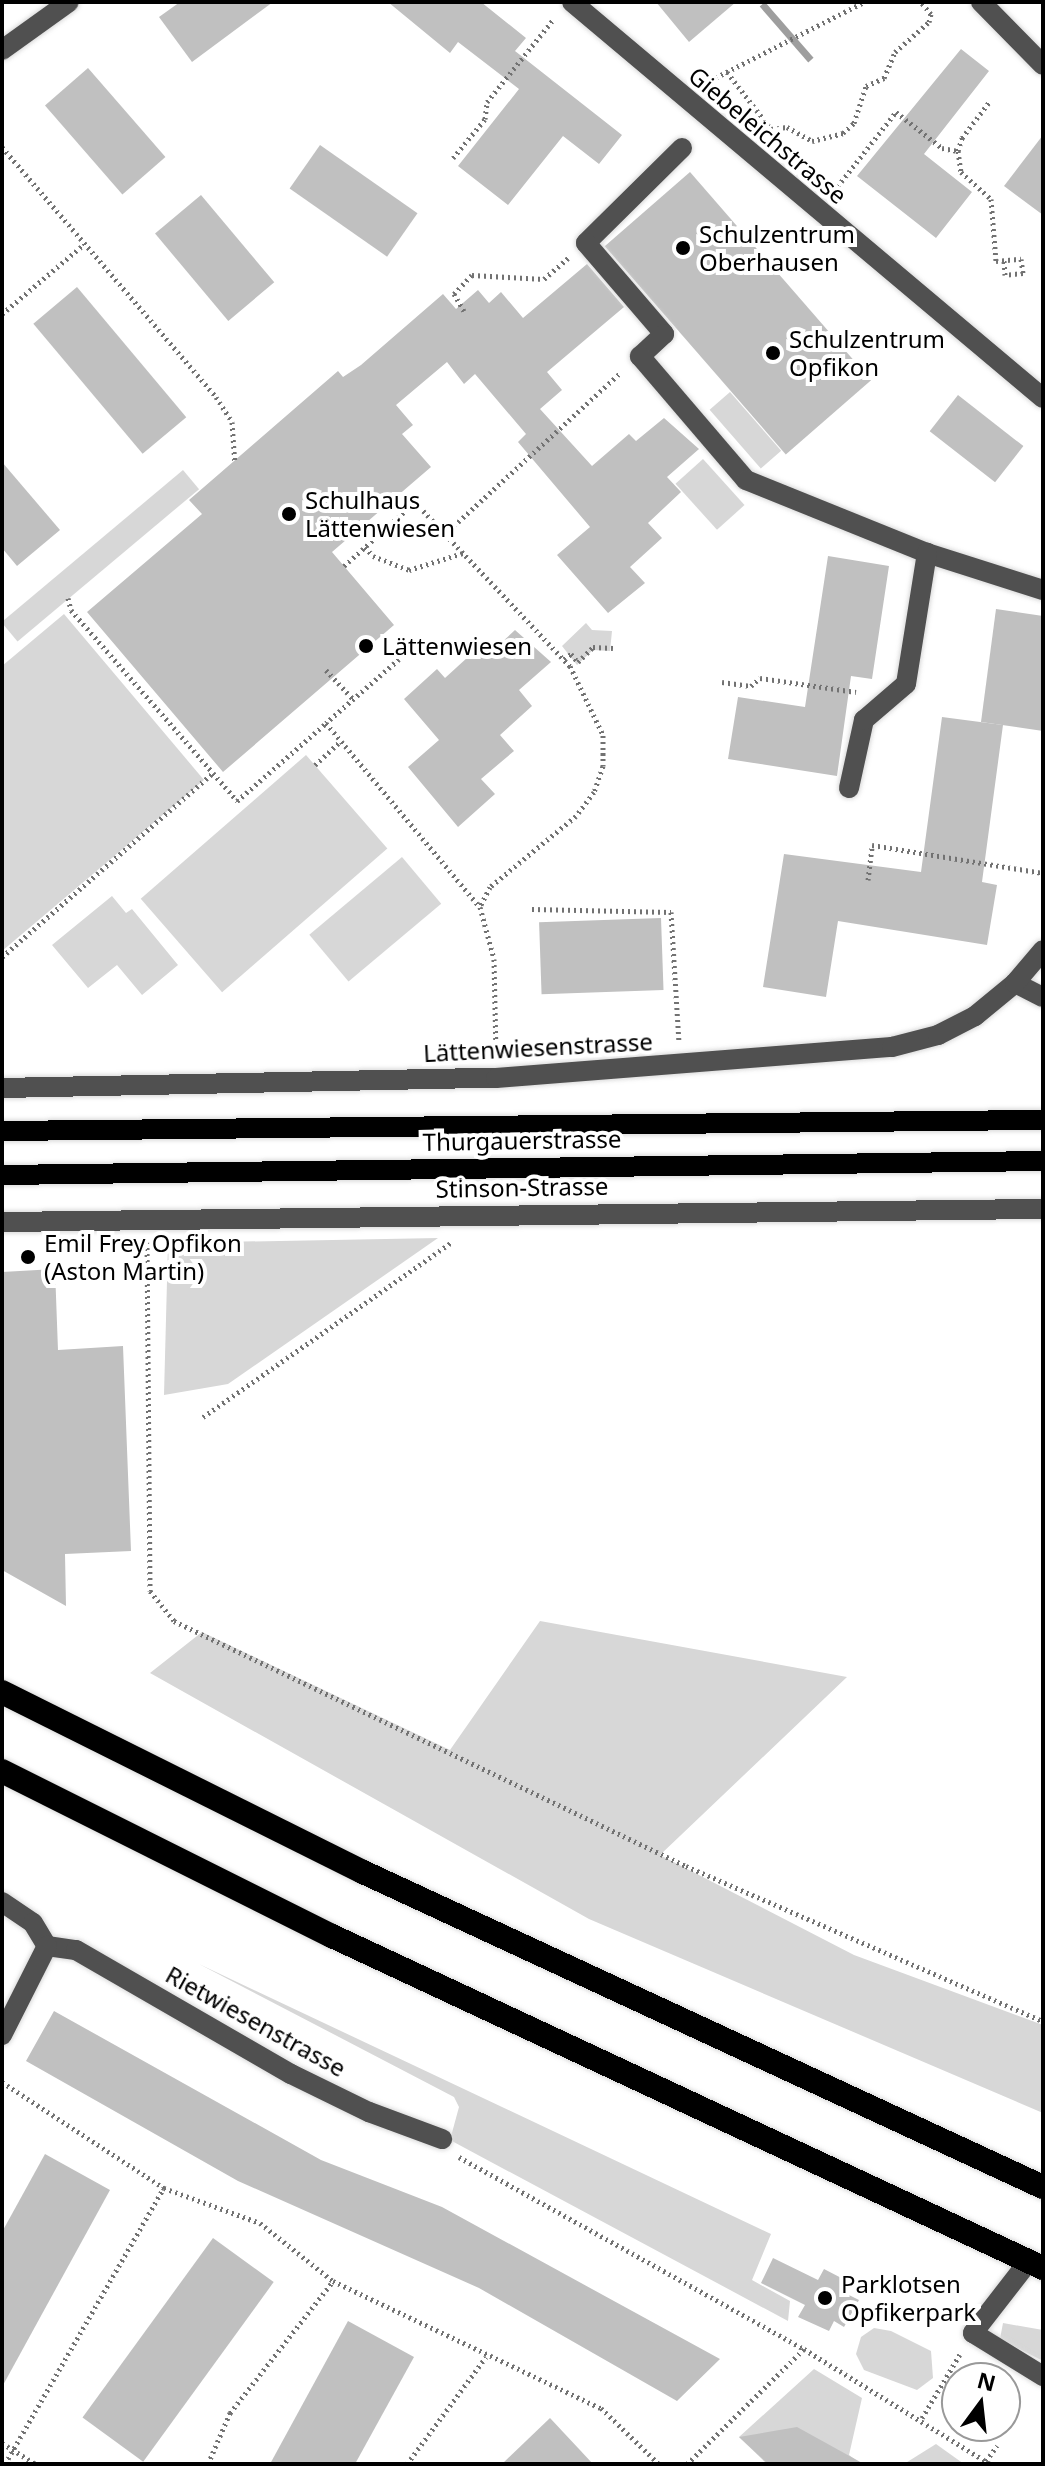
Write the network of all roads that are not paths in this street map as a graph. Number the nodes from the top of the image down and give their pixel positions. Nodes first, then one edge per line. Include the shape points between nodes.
1 (69, 2) edge
2 (572, 2) edge
3 (981, 2) edge
4 (2, 50) edge
5 (1043, 65) edge
6 (682, 148) dead end
7 (1043, 398) edge
8 (927, 553) junction
9 (1043, 590) edge
10 (849, 788) dead end
11 (1043, 950) edge
12 (1015, 983) junction
13 (1043, 997) edge
14 (2, 1088) edge
15 (1043, 1120) edge
16 (2, 1131) edge
17 (1043, 1161) edge
18 (2, 1175) edge
19 (1043, 1209) edge
20 (2, 1222) edge
21 (2, 1692) edge
22 (2, 1771) edge
23 (2, 1902) edge
24 (47, 1946) junction
25 (2, 2035) edge
26 (443, 2147) road end
27 (1043, 2187) edge
28 (1037, 2271) edge
29 (1043, 2376) edge

1 - 4 street
2 - 7 street, Giebeleichstrasse
3 - 5 street
6 - 8 street via 586,243 664,334 640,356 746,480
8 - 9 street
8 - 10 street via 906,684 864,720
11 - 12 street, Lättenwiesenstrasse
12 - 13 street
12 - 14 street, Lättenwiesenstrasse via 975,1016 938,1035 892,1047 496,1078
15 - 16 main road, Thurgauerstrasse
17 - 18 main road, Thurgauerstrasse
19 - 20 street, Stinson-Strasse
21 - 27 highway via 363,1872
22 - 28 highway via 387,1963 1004,2249
23 - 24 street via 33,1923
24 - 25 street
24 - 26 street, Rietwiesenstrasse via 76,1950 291,2074
28 - 29 street via 973,2333

